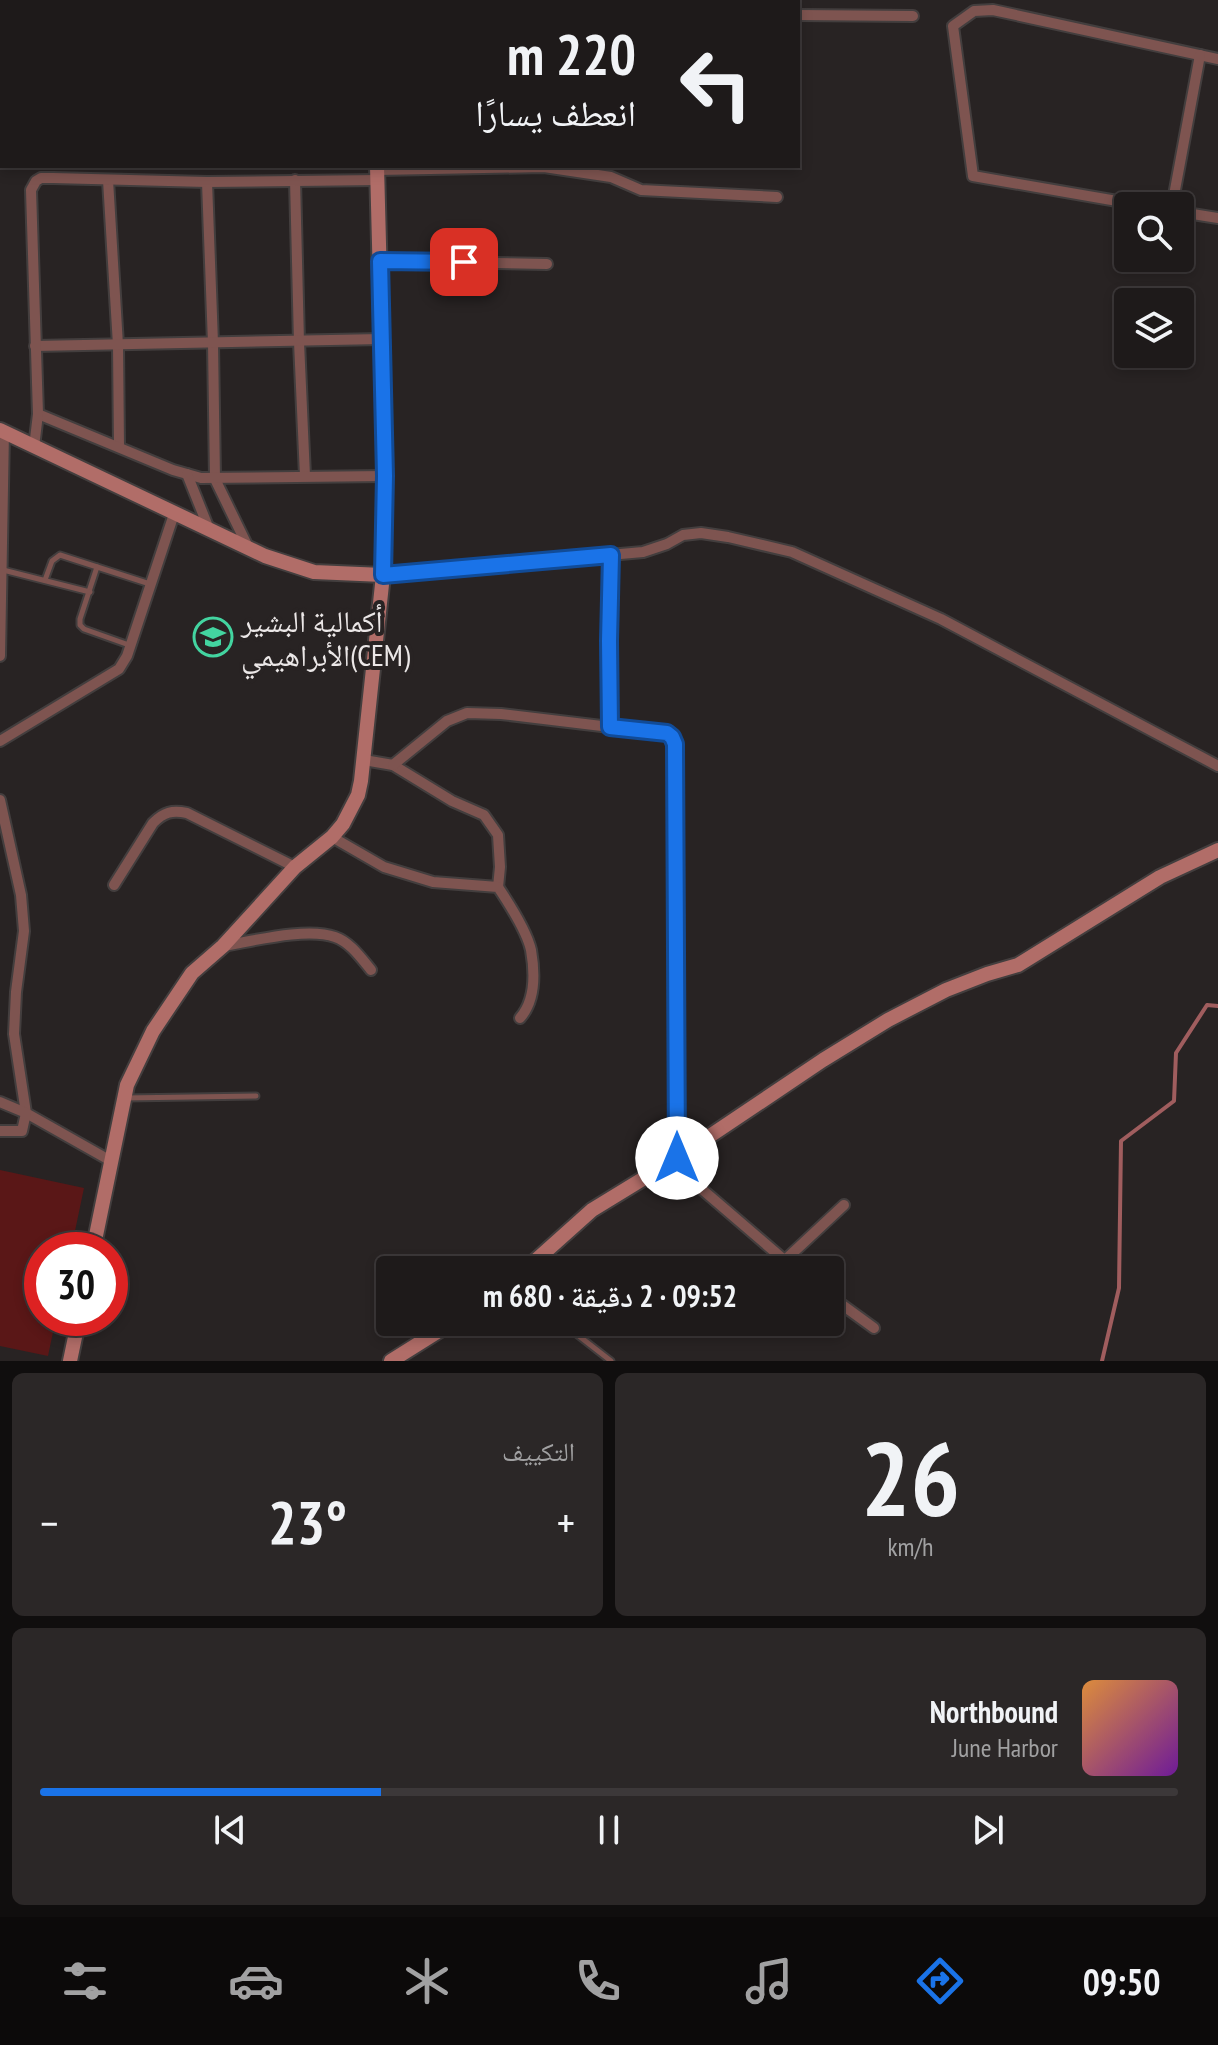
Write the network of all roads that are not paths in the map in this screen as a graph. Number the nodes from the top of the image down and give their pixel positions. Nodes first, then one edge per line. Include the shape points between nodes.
1 (800, 15) edge
2 (913, 16) dead end
3 (1200, 55) junction
4 (1218, 59) edge
5 (511, 168) edge
6 (551, 168) edge
7 (377, 172) edge
8 (108, 180) junction
9 (295, 180) junction
10 (207, 182) junction
11 (1175, 192) edge
12 (777, 197) dead end
13 (1114, 200) edge
14 (1194, 214) edge
15 (1218, 218) edge
16 (380, 261) junction
17 (547, 264) dead end
18 (382, 339) junction
19 (299, 342) junction
20 (213, 343) junction
21 (118, 345) junction
22 (35, 346) junction
23 (38, 414) junction
24 (2, 430) edge
25 (34, 447) junction
26 (119, 447) junction
27 (187, 474) junction
28 (305, 476) junction
29 (385, 476) junction
30 (215, 479) junction
31 (174, 514) junction
32 (210, 531) junction
33 (249, 549) junction
34 (611, 555) junction
35 (98, 567) junction
36 (2, 570) edge
37 (383, 575) junction
38 (45, 580) junction
39 (151, 585) junction
40 (90, 592) junction
41 (130, 645) junction
42 (0, 656) edge
43 (610, 727) junction
44 (0, 741) edge
45 (364, 760) junction
46 (393, 765) junction
47 (1218, 766) edge
48 (0, 800) edge
49 (332, 837) junction
50 (1218, 850) edge
51 (295, 867) junction
52 (114, 885) dead end
53 (498, 887) junction
54 (223, 946) junction
55 (371, 970) dead end
56 (520, 1018) dead end
57 (256, 1096) dead end
58 (124, 1098) junction
59 (0, 1102) edge
60 (26, 1113) junction
61 (0, 1131) edge
62 (677, 1158) junction
63 (111, 1161) junction
64 (844, 1205) dead end
65 (97, 1232) edge
66 (541, 1256) edge
67 (778, 1256) edge
68 (789, 1256) edge
69 (844, 1306) edge
70 (874, 1328) dead end
71 (75, 1336) edge
72 (431, 1336) edge
73 (579, 1336) edge
74 (70, 1361) edge
75 (391, 1361) edge
76 (611, 1361) edge

1 - 2 street
3 - 4 street
3 - 11 street
3 - 13 street via 993,10 974,11 953,26 973,176
5 - 7 street
6 - 12 street via 611,177 641,190
7 - 9 street
7 - 16 street
8 - 10 street
8 - 21 street
8 - 22 street via 41,178 32,185
9 - 10 street
9 - 19 street
10 - 20 street
14 - 15 street
16 - 17 street
16 - 18 street
18 - 19 street
18 - 29 street
19 - 20 street
19 - 28 street
20 - 21 street
20 - 30 street
21 - 22 street
21 - 26 street
22 - 23 street
23 - 25 street
23 - 26 street
24 - 25 street
24 - 36 street
25 - 31 street
26 - 27 street
27 - 30 street
27 - 32 street
28 - 29 street
28 - 30 street
29 - 37 street
30 - 33 street
31 - 32 street
31 - 39 street
32 - 33 street
33 - 37 street via 314,572
34 - 37 street
34 - 43 street
34 - 47 street via 643,552 701,533 792,552 941,619
35 - 38 lane via 56,556
35 - 39 lane
35 - 40 lane
36 - 38 lane
36 - 42 street
37 - 45 street
38 - 40 lane
39 - 41 street
40 - 41 lane via 82,627
41 - 44 street via 119,669
43 - 46 street via 467,713 447,721
43 - 62 street via 667,733 675,744
45 - 46 street
45 - 49 street via 358,795
46 - 53 street via 484,815 498,835
48 - 60 street via 24,931 14,1034
49 - 51 street
49 - 53 street via 384,867 433,882
50 - 62 street via 1160,877 1018,965 946,990 888,1020
51 - 52 street via 172,810 153,823
51 - 54 street
53 - 56 street via 531,948 533,993
54 - 55 street via 323,934 345,942
54 - 58 street via 192,973 153,1031
57 - 58 lane
58 - 63 street
59 - 60 street
60 - 61 street via 22,1131
60 - 63 street
62 - 66 street via 592,1210
62 - 67 street via 683,1173
63 - 65 street
64 - 68 street
69 - 70 street
71 - 74 street
72 - 75 street
73 - 76 lane

